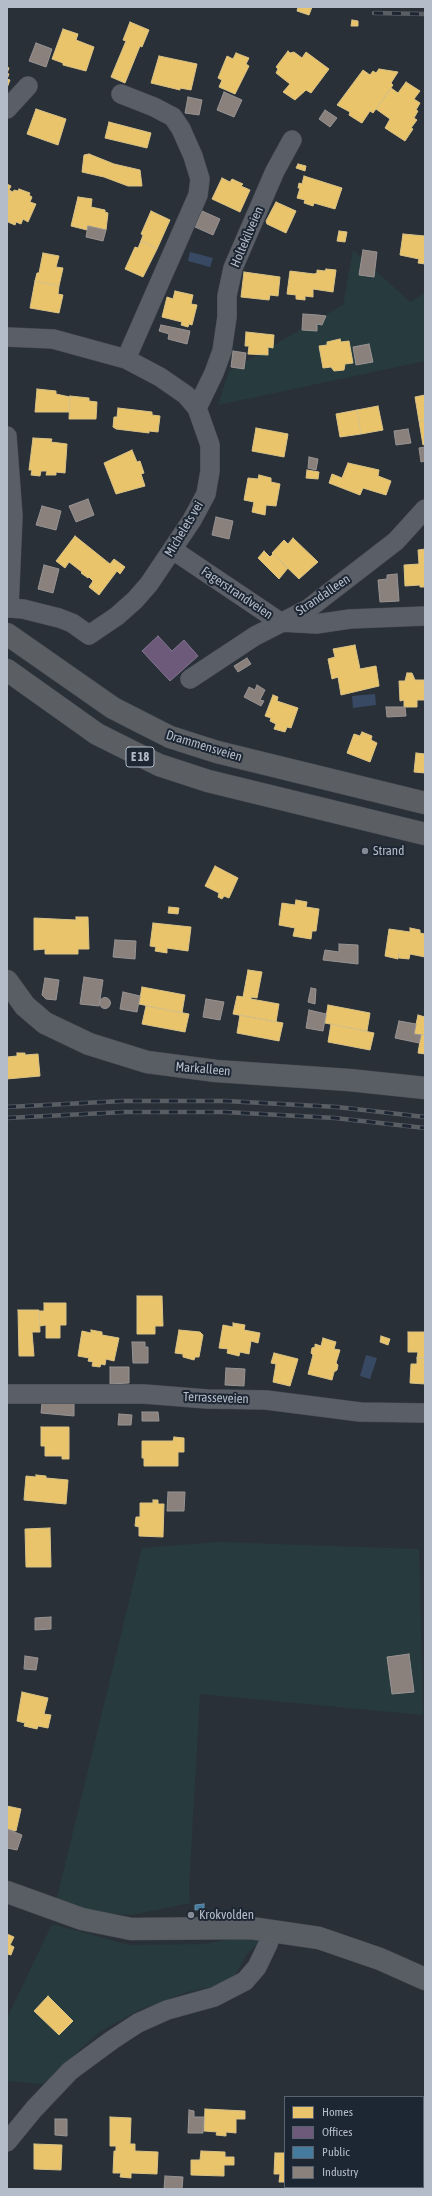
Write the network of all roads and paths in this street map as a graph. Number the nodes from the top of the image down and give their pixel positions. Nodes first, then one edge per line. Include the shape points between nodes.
1 (28, 86) dead end
2 (121, 94) dead end
3 (7, 110) edge
4 (292, 140) dead end
5 (7, 337) edge
6 (126, 359) junction
7 (197, 408) junction
8 (7, 436) edge
9 (425, 509) edge
10 (173, 550) junction
11 (425, 616) edge
12 (280, 622) junction
13 (7, 634) edge
14 (7, 670) edge
15 (190, 679) dead end
16 (425, 803) edge
17 (425, 834) edge
18 (7, 981) edge
19 (425, 1088) edge
20 (7, 1394) edge
21 (425, 1413) edge
22 (7, 1892) edge
23 (272, 1930) junction
24 (425, 1979) edge
25 (7, 2142) edge

1 - 3 street
2 - 6 street via 172,117 193,156 200,179 198,195
4 - 7 street, Holtekilveien via 275,171 232,268 222,351
5 - 6 street, Michelets vei via 53,339
6 - 7 street, Michelets vei via 160,377 186,395
7 - 10 street, Michelets vei via 210,445 210,471 206,494
8 - 10 street, Michelets vei via 14,523 9,608 60,618 89,635 135,600
9 - 12 street, Strandalleen via 396,541 366,566 308,609
10 - 12 street, Fagerstrandveien
11 - 12 street, Fagerstrandveien via 350,619 316,624
12 - 15 street, Strandalleen
13 - 16 highway, Drammensveien / E 18 via 113,708 170,737 217,752
14 - 17 highway, E 18 via 98,734 159,765 208,782
18 - 19 main road, Markalleen via 25,1006 45,1023 89,1044 147,1062 216,1071
20 - 21 street, Terrasseveien via 144,1394 266,1400 360,1412
22 - 23 main road via 82,1919 131,1929
23 - 24 main road via 326,1941 380,1959
23 - 25 street via 257,1967 245,1981 214,1997 167,2010 138,2022 70,2071

